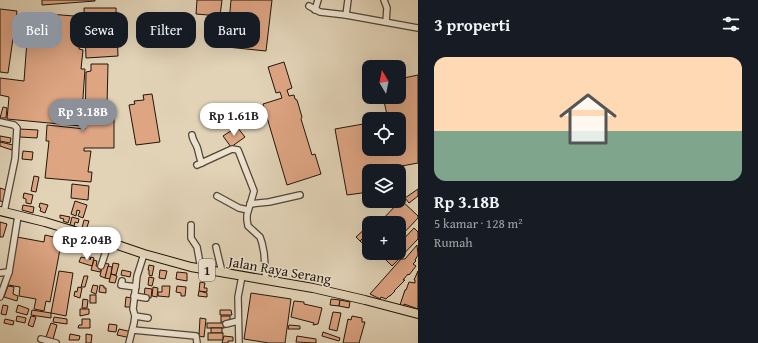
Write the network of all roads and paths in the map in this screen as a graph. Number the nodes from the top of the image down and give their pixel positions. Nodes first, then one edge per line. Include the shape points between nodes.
1 (318, 0) edge
2 (348, 0) edge
3 (384, 0) edge
4 (309, 6) dead end
5 (315, 10) junction
6 (346, 15) junction
7 (386, 22) junction
8 (418, 28) edge
9 (0, 122) edge
10 (192, 135) dead end
11 (300, 195) dead end
12 (217, 196) dead end
13 (249, 207) junction
14 (2, 211) edge
15 (18, 216) junction
16 (191, 225) dead end
17 (109, 242) junction
18 (216, 247) dead end
19 (144, 254) junction
20 (101, 266) dead end
21 (201, 269) junction
22 (9, 272) junction
23 (222, 272) junction
24 (0, 274) edge
25 (242, 276) junction
26 (266, 280) junction
27 (122, 281) dead end
28 (136, 287) junction
29 (134, 296) junction
30 (0, 297) edge
31 (146, 298) dead end
32 (418, 314) edge
33 (135, 316) junction
34 (148, 318) dead end
35 (238, 321) junction
36 (226, 324) dead end
37 (133, 330) junction
38 (41, 339) dead end
39 (56, 343) edge
40 (129, 343) edge
41 (197, 343) edge
42 (239, 343) edge

1 - 5 street
2 - 6 street
3 - 7 street via 387,8
4 - 5 street
5 - 6 street
6 - 7 street
7 - 8 street
9 - 14 street via 17,128 15,159
10 - 13 street via 193,142 198,148 200,164 232,149 238,150 254,191
11 - 13 street
12 - 13 street via 239,208
13 - 26 street via 248,226 260,237
14 - 15 highway, Jalan Raya Serang / 1
15 - 17 highway, Jalan Raya Serang / 1
15 - 22 street
16 - 21 street via 191,238 198,247
17 - 19 highway, Jalan Raya Serang / 1
17 - 20 street
18 - 23 street
19 - 21 highway, Jalan Raya Serang / 1
19 - 28 street
21 - 23 highway, Jalan Raya Serang / 1
22 - 24 street
22 - 30 street
23 - 25 highway, Jalan Raya Serang / 1
25 - 26 highway, Jalan Raya Serang / 1
25 - 35 street via 238,297
26 - 32 highway, Jalan Raya Serang / 1 via 313,288
27 - 28 street via 121,285
28 - 29 street
29 - 31 street
29 - 33 street
33 - 34 street
33 - 37 street
35 - 36 street
35 - 42 street
37 - 40 street
37 - 41 street via 196,336
38 - 39 street

